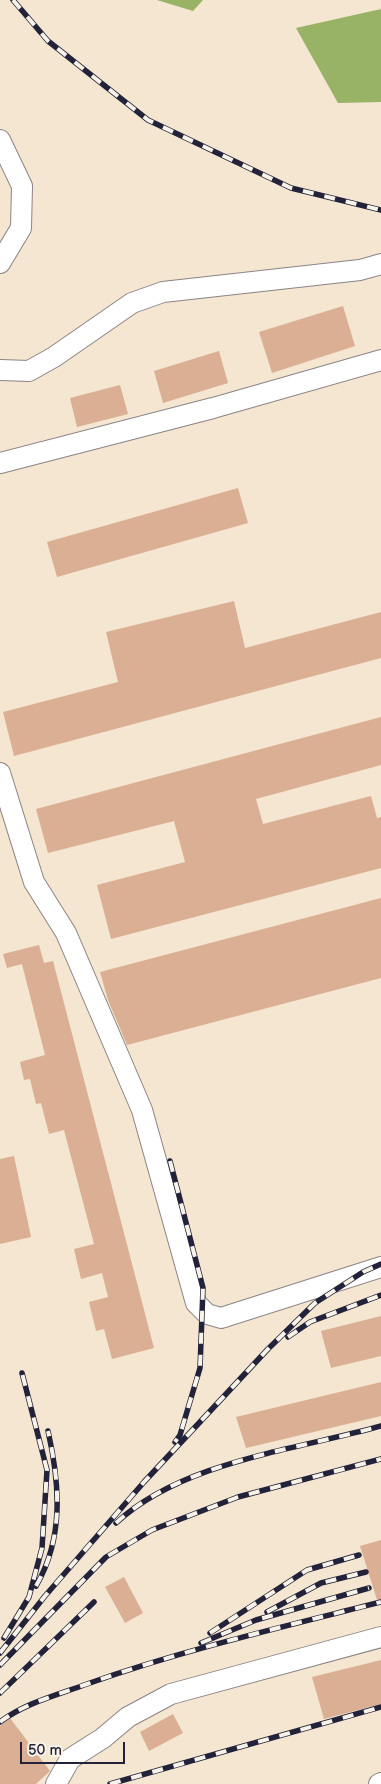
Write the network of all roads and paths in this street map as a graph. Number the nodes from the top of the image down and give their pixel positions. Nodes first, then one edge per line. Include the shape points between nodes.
1 (0, 140) edge
2 (0, 263) edge
3 (381, 264) edge
4 (381, 360) edge
5 (0, 370) edge
6 (0, 462) edge
7 (0, 773) edge
8 (381, 1267) edge
9 (381, 1637) edge
10 (56, 1784) edge

1 - 2 lane via 22,186 21,228
3 - 5 lane via 360,270 163,292 132,302 29,371
4 - 6 lane via 213,408
7 - 8 lane via 34,882 66,933 142,1110 196,1303 208,1314 221,1318
9 - 10 lane via 171,1694 128,1717 70,1759

